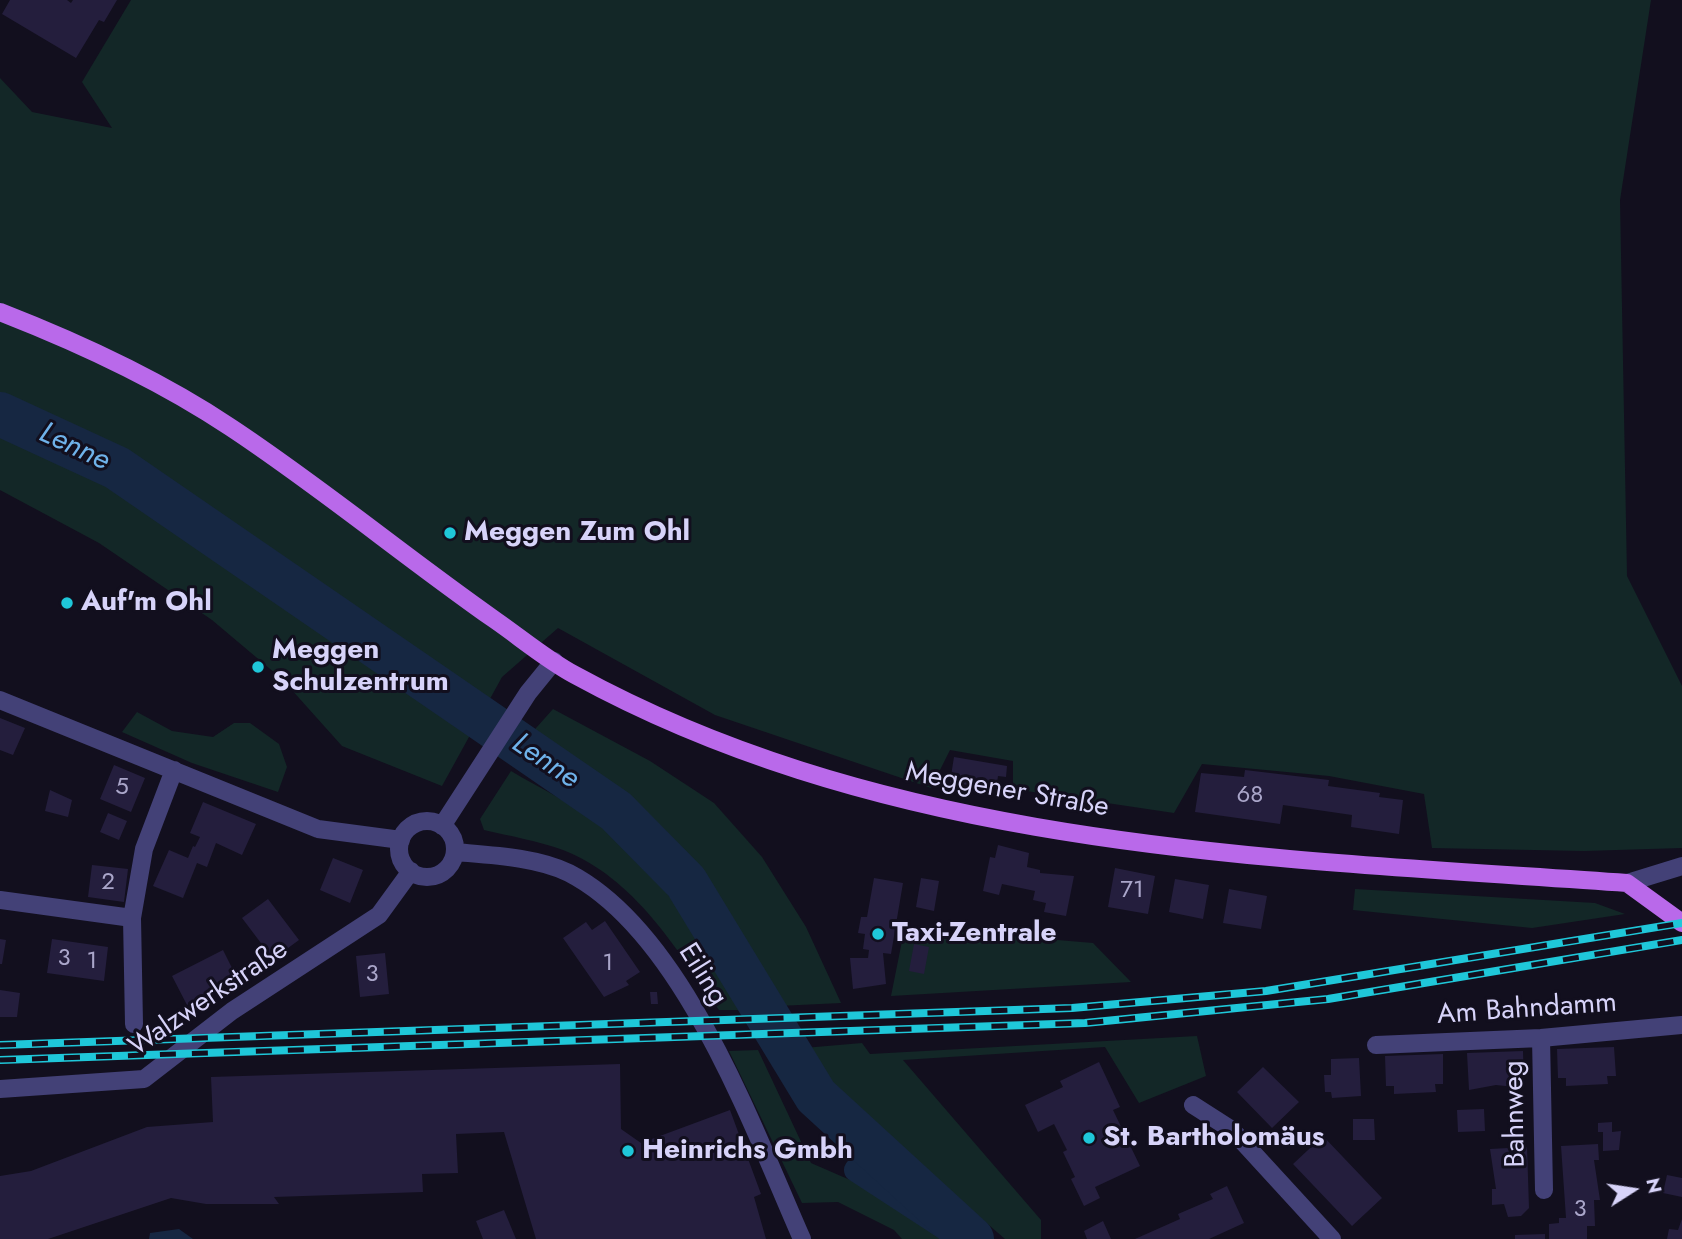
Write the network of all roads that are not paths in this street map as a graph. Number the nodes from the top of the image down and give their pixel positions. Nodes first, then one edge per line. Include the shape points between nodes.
1 (0, 312) edge
2 (554, 661) junction
3 (0, 699) edge
4 (174, 770) junction
5 (442, 826) junction
6 (401, 840) junction
7 (454, 852) junction
8 (1680, 866) edge
9 (411, 872) junction
10 (1627, 883) junction
11 (0, 900) edge
12 (132, 918) junction
13 (1682, 923) edge
14 (134, 1024) dead end
15 (1682, 1025) edge
16 (1541, 1038) junction
17 (1376, 1045) dead end
18 (0, 1089) edge
19 (1193, 1105) dead end
20 (1544, 1189) dead end
21 (802, 1239) edge
22 (1332, 1239) edge

1 - 2 main road, Meggener Straße via 139,376 228,425
2 - 5 street via 528,693
2 - 10 main road, Meggener Straße via 711,741 889,797 977,816 1215,850
3 - 4 street
4 - 6 street via 318,829
4 - 12 street via 144,849
5 - 6 street via 418,822
5 - 7 street via 452,837
6 - 9 street via 402,861
7 - 9 street via 442,872 426,877
7 - 21 street, Eiling via 508,857 566,872 604,895 643,933 708,1035
8 - 10 street
9 - 18 street, Walzwerkstraße via 379,915 232,1011 144,1079
10 - 13 main road, Meggener Straße
11 - 12 street
12 - 14 street
15 - 16 street, Am Bahndamm
16 - 17 street, Am Bahndamm
16 - 20 street, Bahnweg
19 - 22 street via 1232,1130

